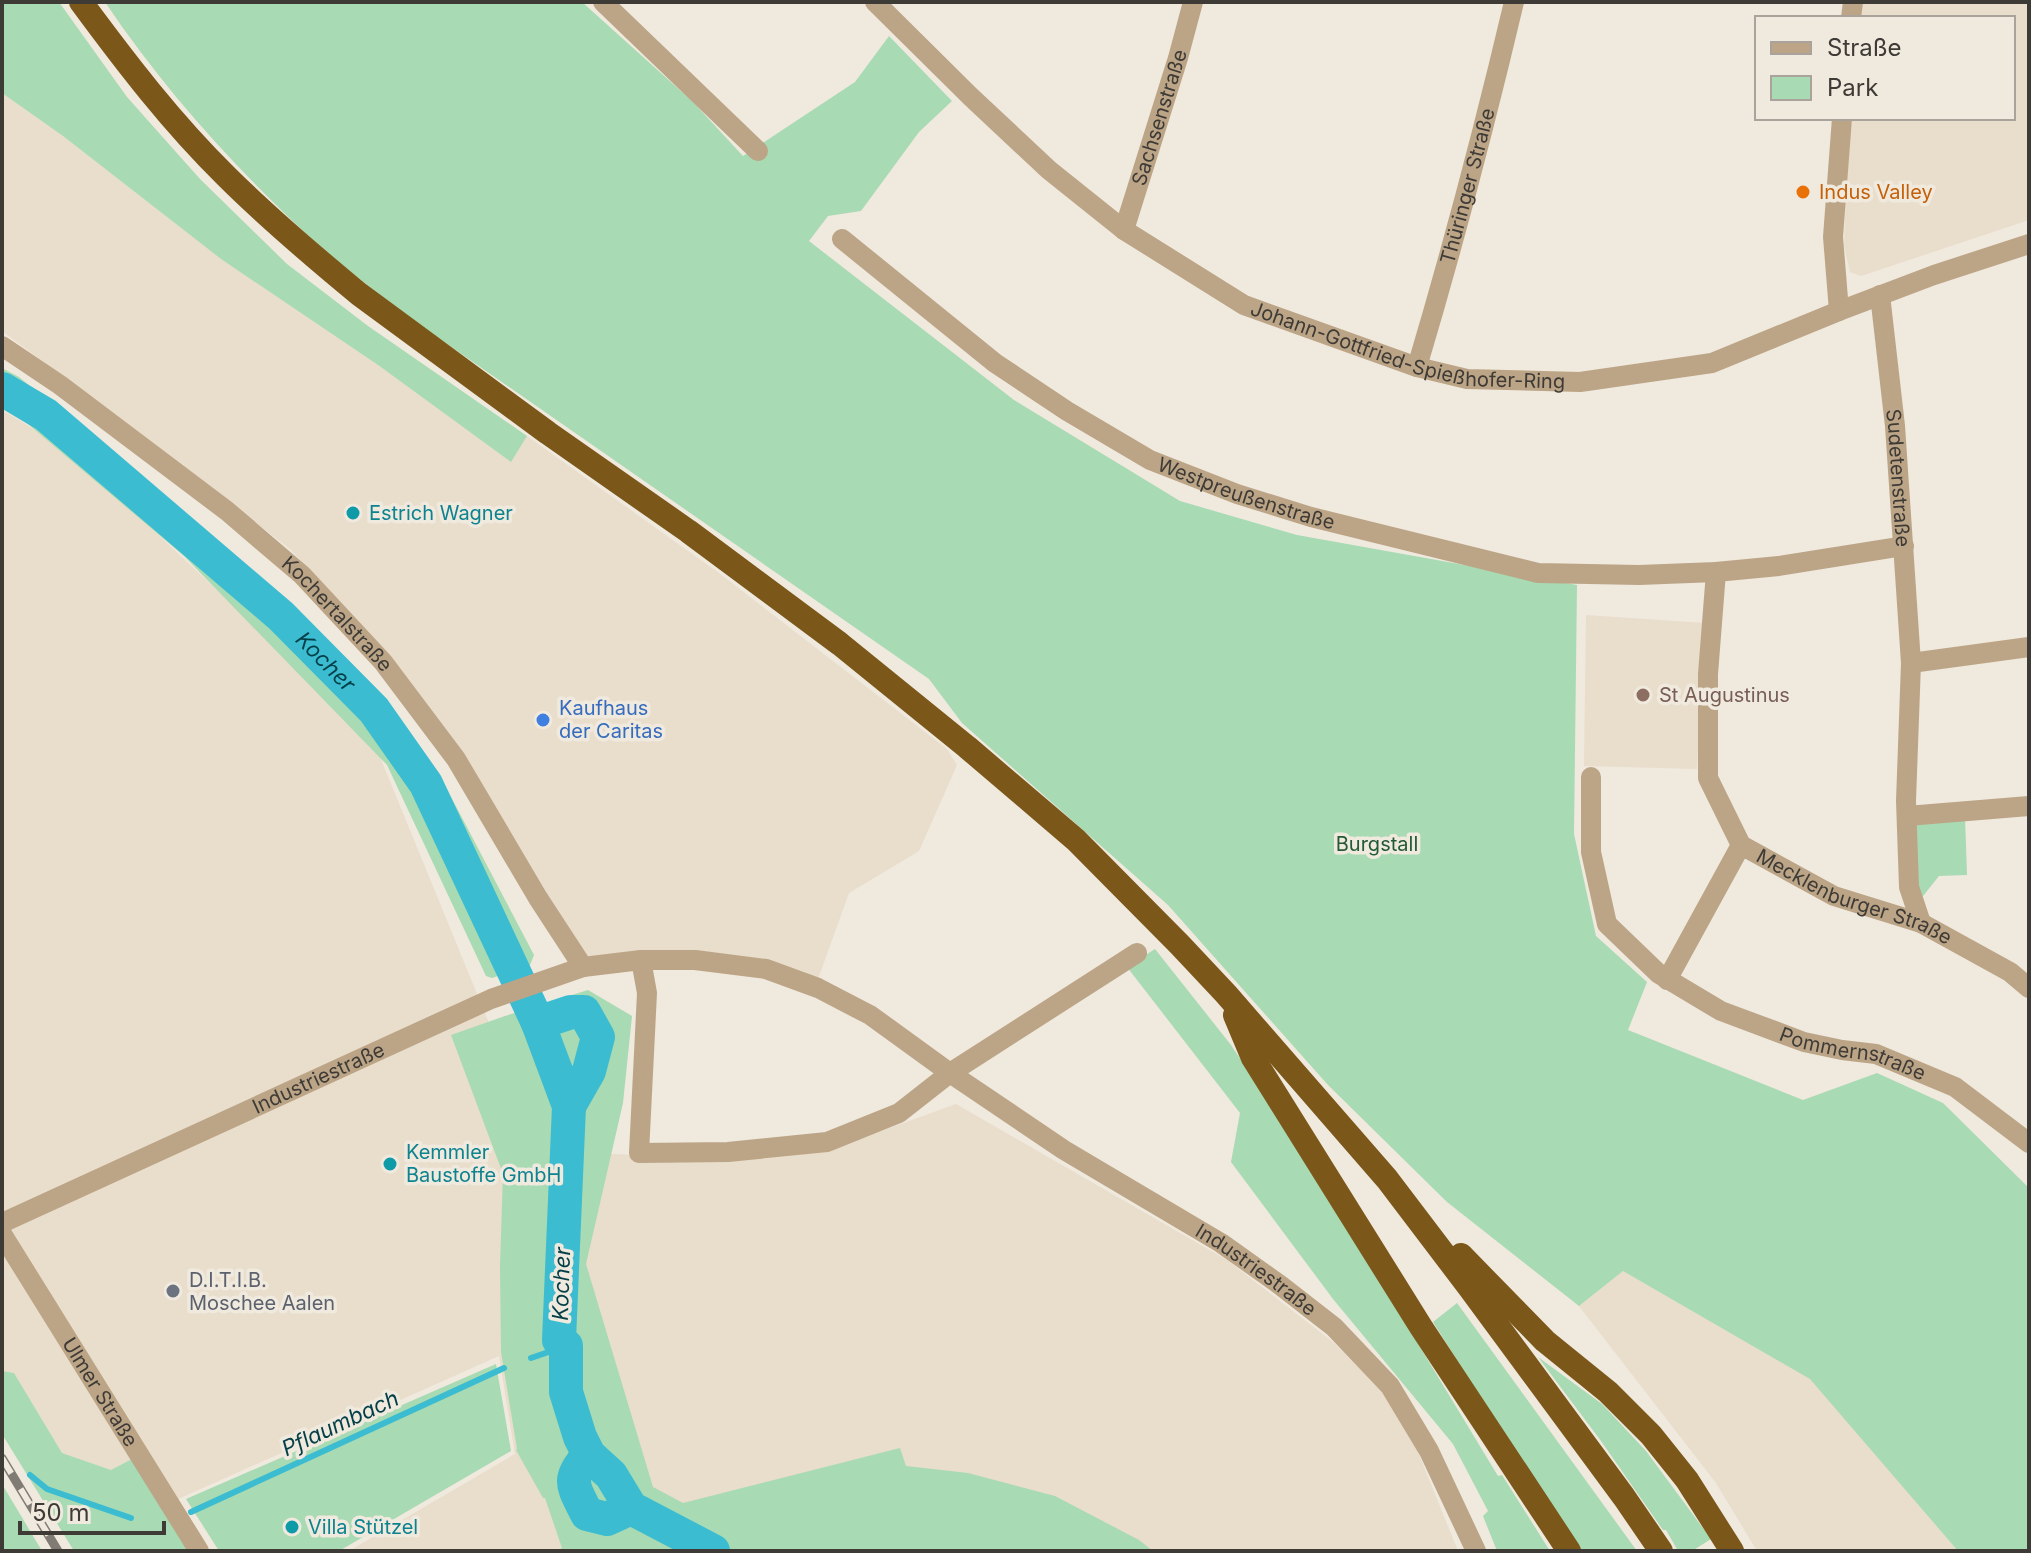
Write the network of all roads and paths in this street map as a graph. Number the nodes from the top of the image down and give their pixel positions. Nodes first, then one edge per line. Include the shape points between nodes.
1 (81, 2) edge
2 (603, 2) edge
3 (875, 2) edge
4 (1193, 2) edge
5 (1514, 2) edge
6 (1842, 120) edge
7 (758, 151) dead end
8 (1124, 230) junction
9 (842, 239) dead end
10 (2029, 244) edge
11 (1880, 295) junction
12 (1839, 311) junction
13 (2, 346) edge
14 (1417, 367) junction
15 (1904, 546) junction
16 (1716, 572) junction
17 (2029, 647) edge
18 (1911, 663) junction
19 (1591, 777) dead end
20 (2029, 806) edge
21 (1907, 816) junction
22 (1741, 845) junction
23 (1921, 923) junction
24 (1137, 953) dead end
25 (641, 960) junction
26 (583, 967) junction
27 (1667, 980) junction
28 (2029, 988) edge
29 (1226, 994) junction
30 (950, 1073) junction
31 (2029, 1143) edge
32 (1387, 1179) junction
33 (2, 1223) edge
34 (2, 1234) edge
35 (199, 1551) edge
36 (1476, 1551) edge
37 (1569, 1551) edge
38 (1661, 1551) edge
39 (1732, 1551) edge

1 - 29 highway via 145,87 225,176 297,243 359,294 840,644 1076,840
2 - 7 street
3 - 8 street, Johann-Gottfried-Spießhofer-Ring via 1049,170
4 - 8 street, Sachsenstraße
5 - 14 street, Thüringer Straße
6 - 12 street via 1833,237
8 - 14 street, Johann-Gottfried-Spießhofer-Ring via 1244,305
9 - 16 street, Westpreußenstraße via 995,363 1067,411 1150,460 1223,488 1311,517 1538,573
10 - 11 street, Johann-Gottfried-Spießhofer-Ring
11 - 12 street, Johann-Gottfried-Spießhofer-Ring
11 - 15 street, Sudetenstraße
12 - 14 street, Johann-Gottfried-Spießhofer-Ring via 1712,363 1580,382 1467,379
13 - 26 street, Kochertalstraße via 227,511 302,575 383,662 456,759
15 - 16 street, Westpreußenstraße
15 - 18 street, Sudetenstraße
16 - 22 street, Mecklenburger Straße via 1708,674 1708,778
17 - 18 street
18 - 21 street, Sudetenstraße
19 - 27 street, Pommernstraße via 1591,852 1607,924
20 - 21 street
21 - 23 street, Sudetenstraße via 1909,887
22 - 23 street, Mecklenburger Straße via 1834,896
22 - 27 street
23 - 28 street, Mecklenburger Straße
24 - 30 street
25 - 26 street, Industriestraße
25 - 30 street, Industriestraße via 766,969 818,988 870,1015
25 - 30 street via 647,993 639,1153 728,1152 827,1142 899,1113
26 - 33 street, Industriestraße via 499,996
27 - 31 street, Pommernstraße via 1721,1011 1768,1029 1804,1042 1876,1054 1955,1087
29 - 32 highway
29 - 37 highway via 1253,1058
30 - 36 street, Industriestraße via 1064,1150 1221,1243 1334,1327 1390,1386 1429,1451
32 - 38 highway
32 - 39 highway via 1545,1341 1651,1435
34 - 35 street, Ulmer Straße

